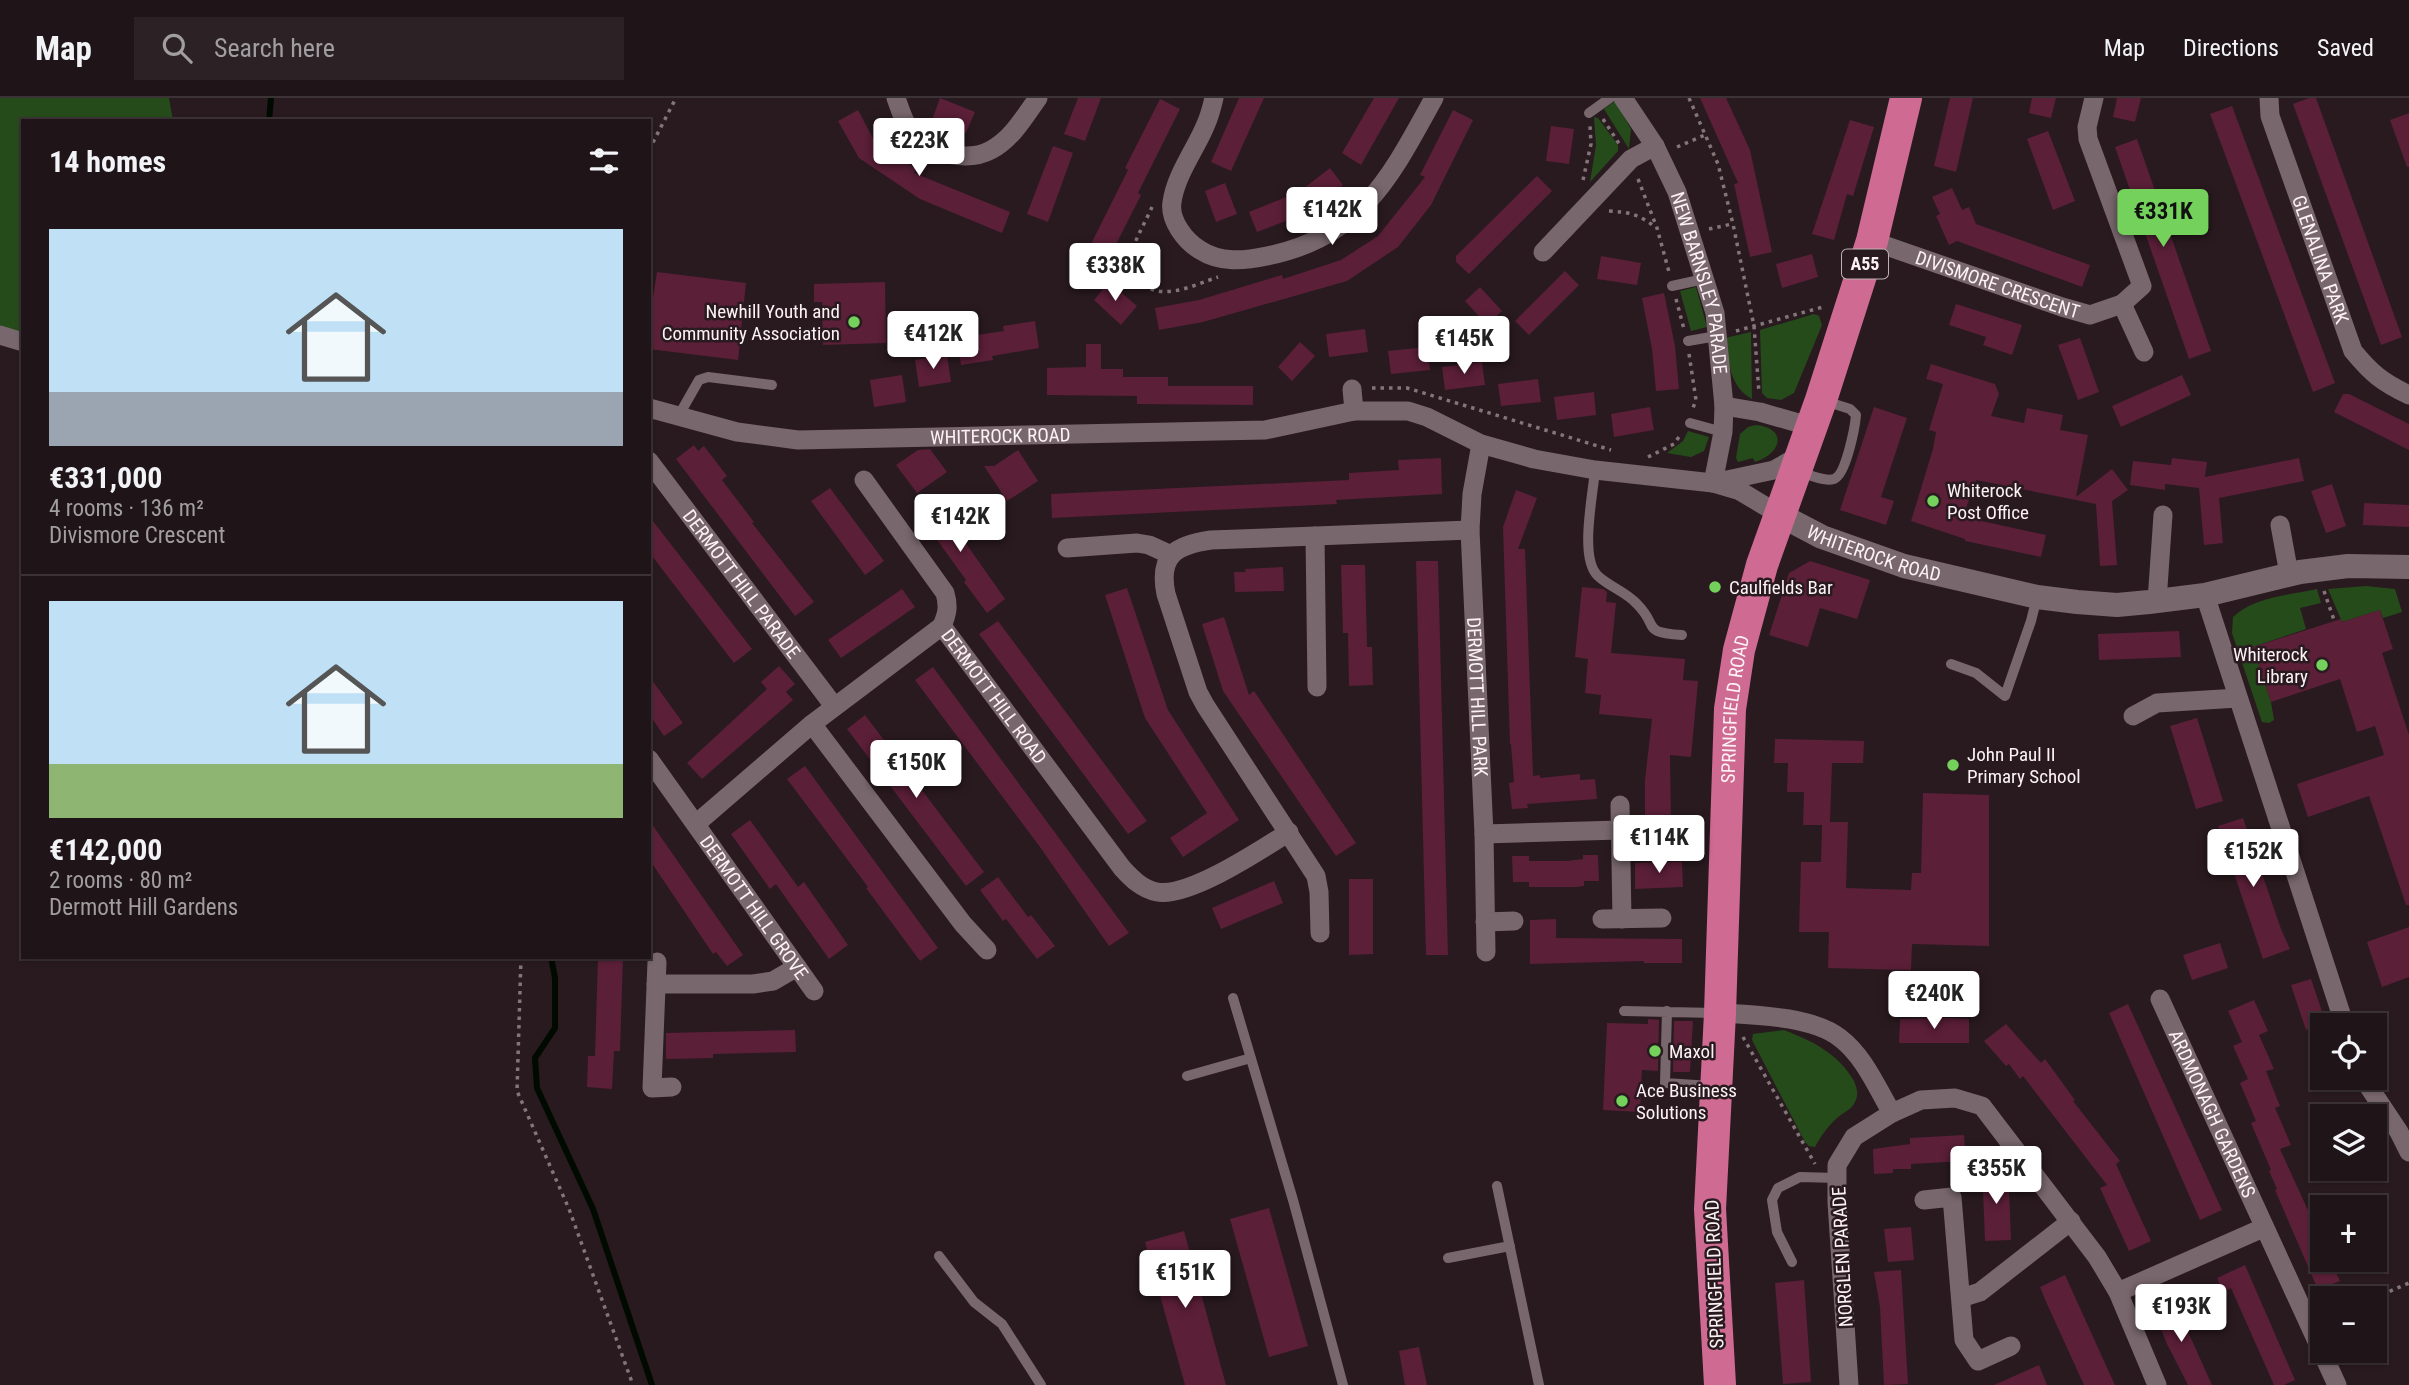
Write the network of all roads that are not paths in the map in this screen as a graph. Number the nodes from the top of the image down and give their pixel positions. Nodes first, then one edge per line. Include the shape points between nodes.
1 (896, 98) edge
2 (1038, 98) edge
3 (1214, 98) edge
4 (1434, 98) edge
5 (1609, 98) edge
6 (1623, 98) edge
7 (1906, 98) edge
8 (2094, 98) edge
9 (2269, 98) edge
10 (1592, 111) road end
11 (1655, 146) junction
12 (1872, 241) junction
13 (1543, 252) dead end
14 (1704, 279) junction
15 (1672, 286) road end
16 (2122, 304) junction
17 (0, 335) edge
18 (1717, 336) junction
19 (21, 341) edge
20 (1688, 341) road end
21 (2144, 352) dead end
22 (772, 385) dead end
23 (1352, 389) road end
24 (2409, 395) edge
25 (1724, 405) junction
26 (651, 408) edge
27 (1354, 411) junction
28 (679, 415) junction
29 (1690, 423) road end
30 (1723, 432) junction
31 (1808, 438) junction
32 (1481, 444) junction
33 (651, 464) edge
34 (1595, 470) junction
35 (864, 480) dead end
36 (1713, 484) junction
37 (1780, 515) junction
38 (2163, 515) dead end
39 (2280, 525) dead end
40 (1470, 530) junction
41 (1315, 536) junction
42 (1067, 548) dead end
43 (1171, 555) junction
44 (2409, 567) edge
45 (2289, 574) junction
46 (2205, 595) junction
47 (2037, 597) junction
48 (2157, 601) junction
49 (942, 626) junction
50 (1682, 635) dead end
51 (1951, 664) dead end
52 (1317, 687) dead end
53 (2238, 698) junction
54 (834, 706) junction
55 (2133, 716) dead end
56 (811, 724) junction
57 (651, 762) edge
58 (1620, 805) dead end
59 (697, 823) junction
60 (1620, 830) junction
61 (1289, 832) junction
62 (1484, 834) junction
63 (1662, 918) dead end
64 (1602, 919) dead end
65 (1622, 919) junction
66 (1514, 921) dead end
67 (1486, 922) junction
68 (1320, 933) dead end
69 (987, 950) dead end
70 (1486, 951) dead end
71 (657, 962) dead end
72 (797, 967) junction
73 (656, 984) junction
74 (814, 991) dead end
75 (1233, 998) dead end
76 (2160, 999) dead end
77 (1624, 1011) dead end
78 (1668, 1011) junction
79 (1720, 1013) junction
80 (2341, 1013) edge
81 (1251, 1058) junction
82 (1186, 1076) dead end
83 (1715, 1086) junction
84 (672, 1087) dead end
85 (2371, 1090) edge
86 (1892, 1113) junction
87 (2409, 1152) edge
88 (1837, 1171) junction
89 (1497, 1186) dead end
90 (1924, 1200) dead end
91 (2071, 1221) junction
92 (2263, 1228) junction
93 (1510, 1246) junction
94 (939, 1256) dead end
95 (1448, 1258) dead end
96 (1792, 1262) dead end
97 (2118, 1292) junction
98 (1961, 1298) junction
99 (2011, 1346) dead end
100 (1041, 1385) edge
101 (1343, 1385) edge
102 (1539, 1385) edge
103 (1720, 1385) edge
104 (1849, 1385) edge
105 (2157, 1385) edge
106 (2337, 1385) edge

1 - 2 street via 916,138 934,150 971,156 990,151 1010,136
3 - 4 street via 1171,204 1189,244 1211,257 1245,260 1288,252 1332,232 1366,206 1397,165
5 - 10 lane
6 - 11 street, NEW BARNSLEY PARADE
7 - 12 highway, SPRINGFIELD ROAD / A55
8 - 16 street via 2088,139 2142,286
9 - 24 street, GLENALINA PARK via 2270,116 2353,351 2383,382
11 - 13 street via 1631,159
11 - 14 street, NEW BARNSLEY PARADE via 1677,192
12 - 16 street, DIVISMORE CRESCENT via 2062,307 2090,314
12 - 31 highway, SPRINGFIELD ROAD / A55
14 - 15 lane
14 - 18 street, NEW BARNSLEY PARADE
16 - 21 street
17 - 19 street
18 - 20 lane
18 - 25 street, NEW BARNSLEY PARADE
22 - 28 lane via 708,377 699,380
23 - 27 street
25 - 30 street, NEW BARNSLEY PARADE
25 - 31 street via 1760,412
26 - 28 street, WHITEROCK ROAD
27 - 28 street, WHITEROCK ROAD via 1265,430 798,440 737,432
27 - 32 street, WHITEROCK ROAD via 1408,411
29 - 30 lane
30 - 36 street, NEW BARNSLEY PARADE
31 - 31 lane via 1850,409 1856,415 1843,470 1836,478 1829,480
31 - 36 street via 1774,470
31 - 37 highway, SPRINGFIELD ROAD / A55
32 - 34 street, WHITEROCK ROAD
32 - 40 street, DERMOTT HILL PARK
33 - 54 street, DERMOTT HILL PARADE
34 - 36 street, WHITEROCK ROAD
34 - 50 lane via 1589,564 1596,575 1640,607 1651,628
35 - 49 street via 945,593 948,613
36 - 37 street, WHITEROCK ROAD via 1740,491
37 - 47 street, WHITEROCK ROAD via 1822,537 1904,566
37 - 79 highway, SPRINGFIELD ROAD / A55 via 1739,650 1730,709
38 - 48 street
39 - 45 street
40 - 41 street
40 - 62 street, DERMOTT HILL PARK
41 - 43 street via 1190,543
41 - 52 street
42 - 43 street via 1137,543
43 - 61 street via 1163,580 1198,692
44 - 45 street, WHITEROCK ROAD via 2348,566
45 - 46 street, WHITEROCK ROAD
46 - 48 street, WHITEROCK ROAD
46 - 53 street
47 - 48 street, WHITEROCK ROAD via 2117,605
47 - 51 lane via 2004,696 1976,673
49 - 54 street, DERMOTT HILL ROAD
49 - 61 street, DERMOTT HILL ROAD via 1122,868 1145,888 1163,892 1224,872
53 - 55 street via 2157,703
53 - 80 street
54 - 56 street, DERMOTT HILL ROAD
56 - 59 street, DERMOTT HILL ROAD
56 - 69 street via 962,924
57 - 59 street, DERMOTT HILL GROVE
58 - 60 street
59 - 72 street, DERMOTT HILL GROVE
60 - 62 street
60 - 65 street
61 - 68 street via 1319,883
62 - 67 street, DERMOTT HILL PARK
63 - 65 street
64 - 65 street
66 - 67 street
67 - 70 street, DERMOTT HILL PARK
71 - 73 street
72 - 73 street via 773,981 753,984
72 - 74 street, DERMOTT HILL GROVE
73 - 84 street via 652,1088
75 - 81 lane
76 - 92 street, ARDMONAGH GARDENS
77 - 78 lane
78 - 79 lane
78 - 83 lane via 1665,1083
79 - 83 highway, SPRINGFIELD ROAD / A55
79 - 86 street via 1782,1017 1840,1037 1863,1062
81 - 82 lane
81 - 101 lane
83 - 103 highway, SPRINGFIELD ROAD / A55 via 1710,1209
85 - 87 street
86 - 88 street, NORGLEN PARADE via 1854,1137
86 - 91 street, NORGLEN PARADE via 1921,1100 1955,1098 1982,1106
88 - 96 lane via 1800,1177 1778,1188 1772,1200 1777,1232
88 - 104 street, NORGLEN PARADE
89 - 93 lane
90 - 98 street via 1952,1197
91 - 97 street, NORGLEN PARADE
91 - 98 street via 1980,1293
92 - 97 street
92 - 106 street, ARDMONAGH GARDENS
93 - 95 lane
93 - 102 lane
94 - 100 lane via 974,1302 1002,1324
97 - 105 street, NORGLEN PARADE
98 - 99 street via 1964,1340 1979,1361

